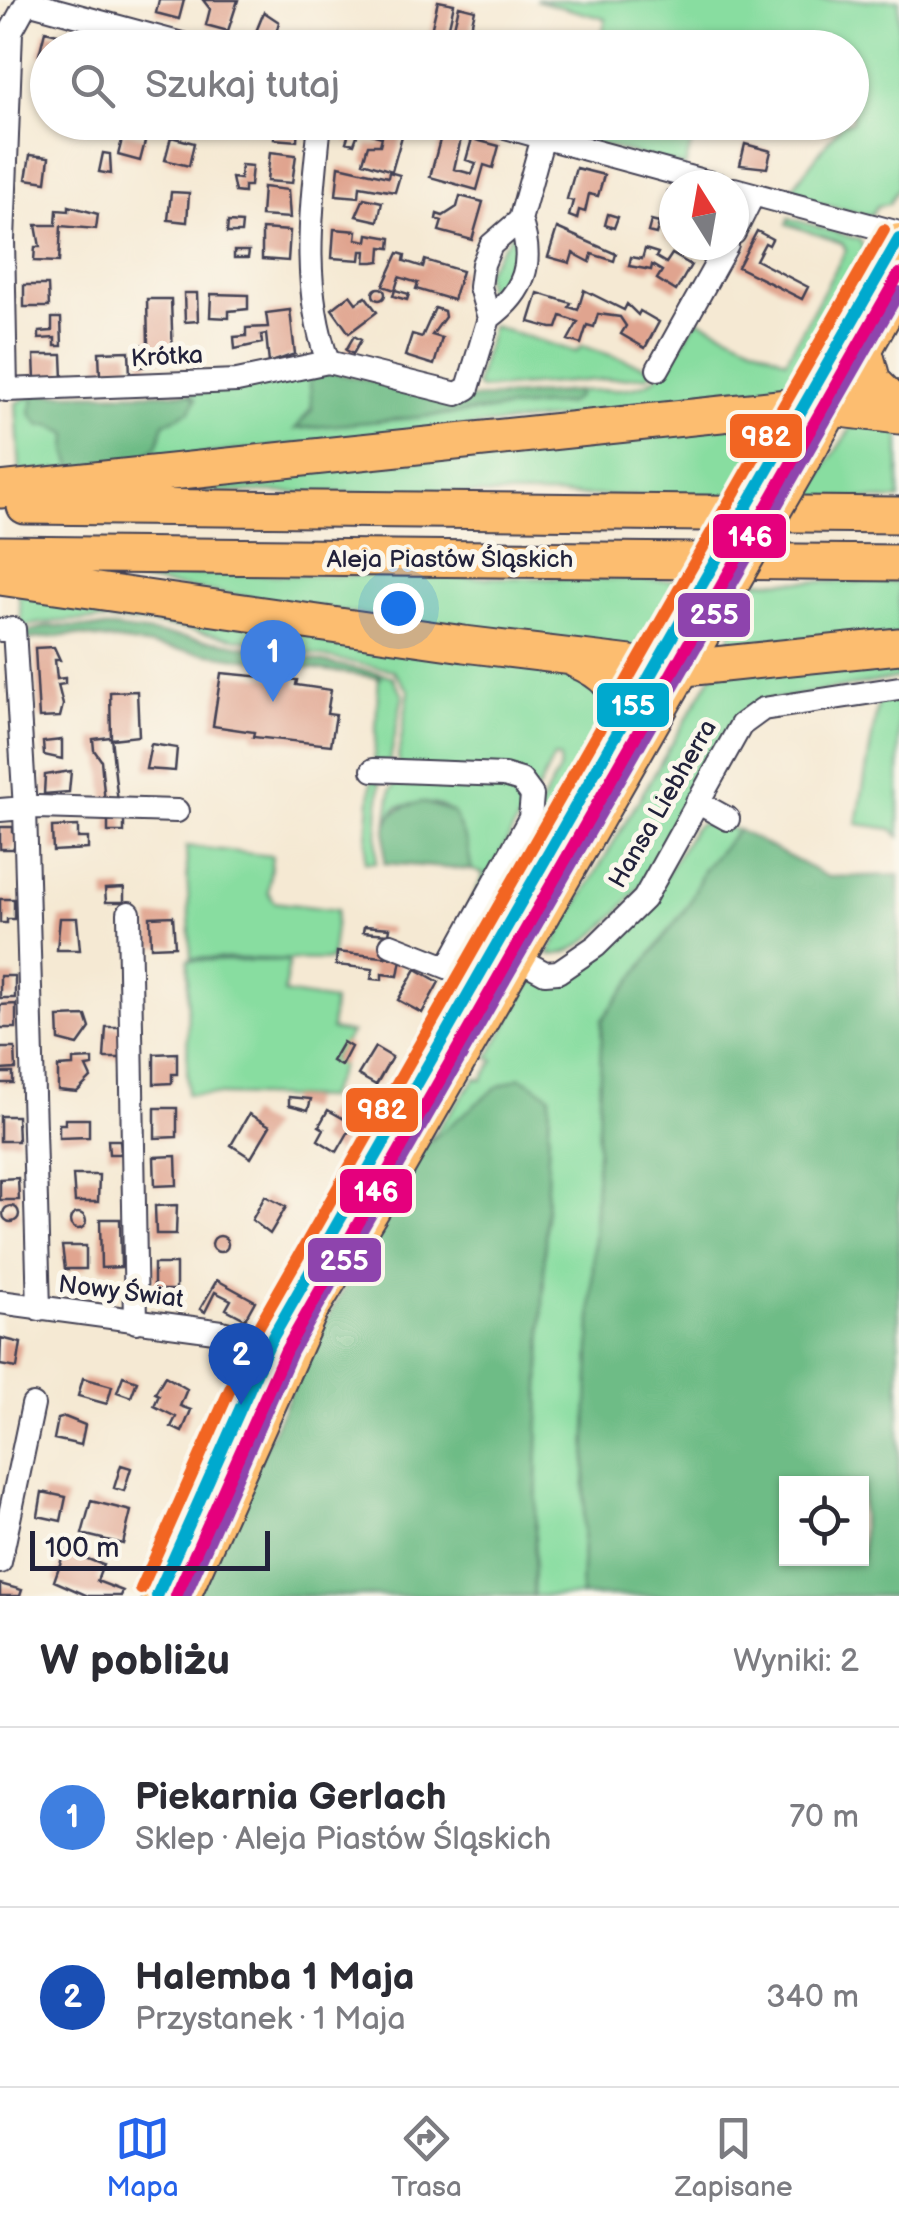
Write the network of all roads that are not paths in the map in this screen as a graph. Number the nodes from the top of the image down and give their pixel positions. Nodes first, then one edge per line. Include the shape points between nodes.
1 (27, 1) edge
2 (131, 30) edge
3 (319, 140) edge
4 (543, 140) edge
5 (555, 140) edge
6 (664, 170) edge
7 (749, 193) edge
8 (520, 220) junction
9 (899, 236) edge
10 (719, 260) edge
11 (899, 292) edge
12 (489, 318) junction
13 (865, 353) junction
14 (328, 362) junction
15 (658, 369) dead end
16 (821, 406) junction
17 (899, 408) edge
18 (899, 416) edge
19 (0, 490) edge
20 (0, 506) edge
21 (899, 515) edge
22 (0, 554) edge
23 (899, 563) edge
24 (0, 576) edge
25 (0, 630) edge
26 (899, 646) edge
27 (571, 658) junction
28 (671, 667) junction
29 (899, 688) edge
30 (9, 709) edge
31 (626, 720) junction
32 (373, 770) dead end
33 (697, 802) junction
34 (25, 809) junction
35 (0, 810) edge
36 (177, 811) dead end
37 (728, 819) dead end
38 (129, 913) dead end
39 (392, 945) dead end
40 (507, 952) junction
41 (449, 965) junction
42 (477, 981) junction
43 (0, 1302) edge
44 (39, 1309) junction
45 (136, 1322) junction
46 (281, 1347) junction
47 (33, 1405) dead end
48 (0, 1562) edge
49 (157, 1596) edge
50 (184, 1596) edge

1 - 2 street
1 - 14 street, Krótka via 11,31 10,49 6,390 237,381
3 - 14 street via 308,273
4 - 8 street
5 - 6 street
7 - 9 street
8 - 12 street via 528,246 523,281
8 - 12 street via 491,245 483,264 480,287
9 - 16 main road
10 - 15 street
11 - 13 main road
12 - 14 street via 468,388 457,394
13 - 16 main road
13 - 17 highway via 872,382
16 - 18 highway
16 - 19 highway
16 - 28 main road, bridge
20 - 21 highway, Aleja Piastów Śląskich
22 - 23 highway, Aleja Piastów Śląskich
24 - 27 highway
25 - 30 street via 14,630
26 - 28 highway
27 - 28 highway
27 - 31 highway via 602,671 616,686
28 - 31 main road
28 - 40 main road
29 - 33 street, Hansa Liebherra via 752,715
30 - 34 street
31 - 40 main road
32 - 41 street via 504,775 521,780 532,795 530,818
33 - 37 street
33 - 40 street, Hansa Liebherra via 644,898 596,946 558,972 545,973
34 - 35 street
34 - 36 street
34 - 44 street
38 - 45 street
39 - 41 street
40 - 42 main road
40 - 46 main road
41 - 42 street
42 - 46 main road
43 - 44 street, Nowy Świat
44 - 45 street, Nowy Świat
45 - 46 street, Nowy Świat
46 - 49 main road
46 - 50 main road
47 - 48 street

